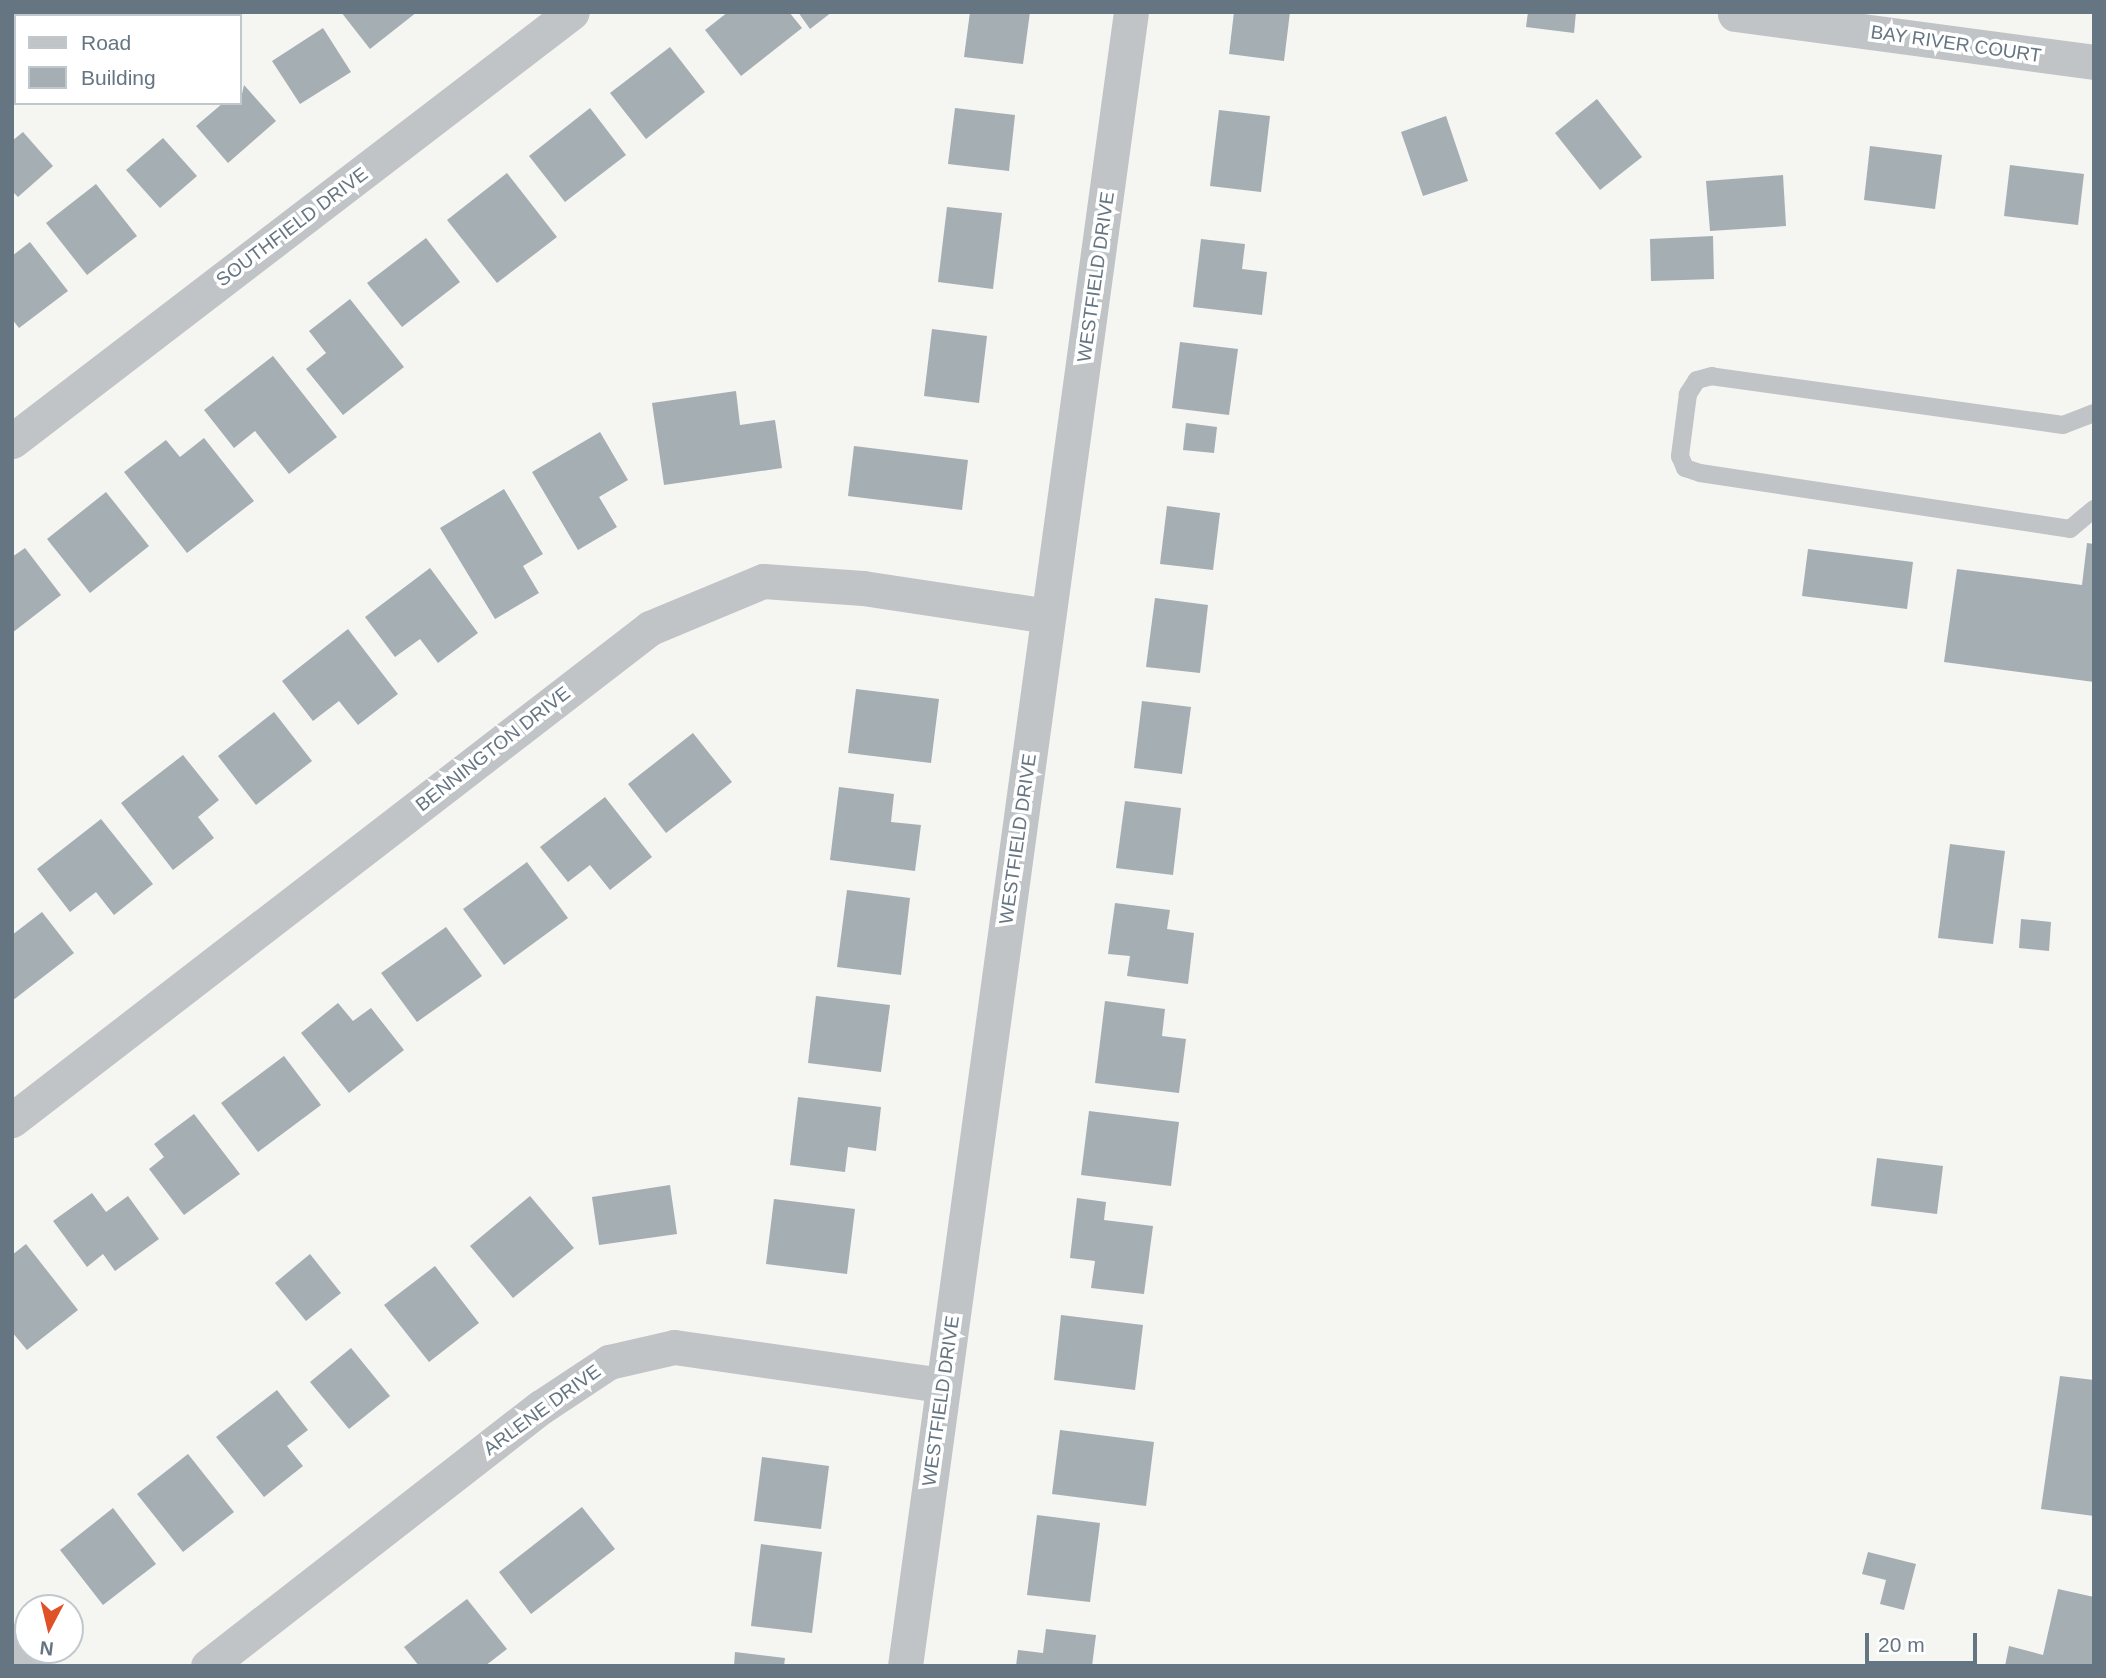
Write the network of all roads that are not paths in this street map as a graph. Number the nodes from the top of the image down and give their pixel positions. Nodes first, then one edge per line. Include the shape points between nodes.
1 (572, 12) edge
2 (1131, 12) edge
3 (1735, 14) edge
4 (2094, 62) edge
5 (2094, 413) edge
6 (12, 441) edge
7 (2094, 509) edge
8 (1048, 616) junction
9 (12, 1120) edge
10 (942, 1385) junction
11 (12, 1641) edge
12 (32, 1666) edge
13 (208, 1666) edge
14 (905, 1666) edge

1 - 6 street, SOUTHFIELD DRIVE
2 - 8 street, WESTFIELD DRIVE
3 - 4 street, BAY RIVER COURT
5 - 7 lane via 2063,425 1712,376 1697,380 1688,394 1680,456 1685,468 1700,473 2070,529
8 - 9 street, BENNINGTON DRIVE via 863,588 763,581 650,628
8 - 10 street, WESTFIELD DRIVE
10 - 13 street, ARLENE DRIVE via 674,1347 609,1362 541,1408
10 - 14 street, WESTFIELD DRIVE
11 - 12 street

